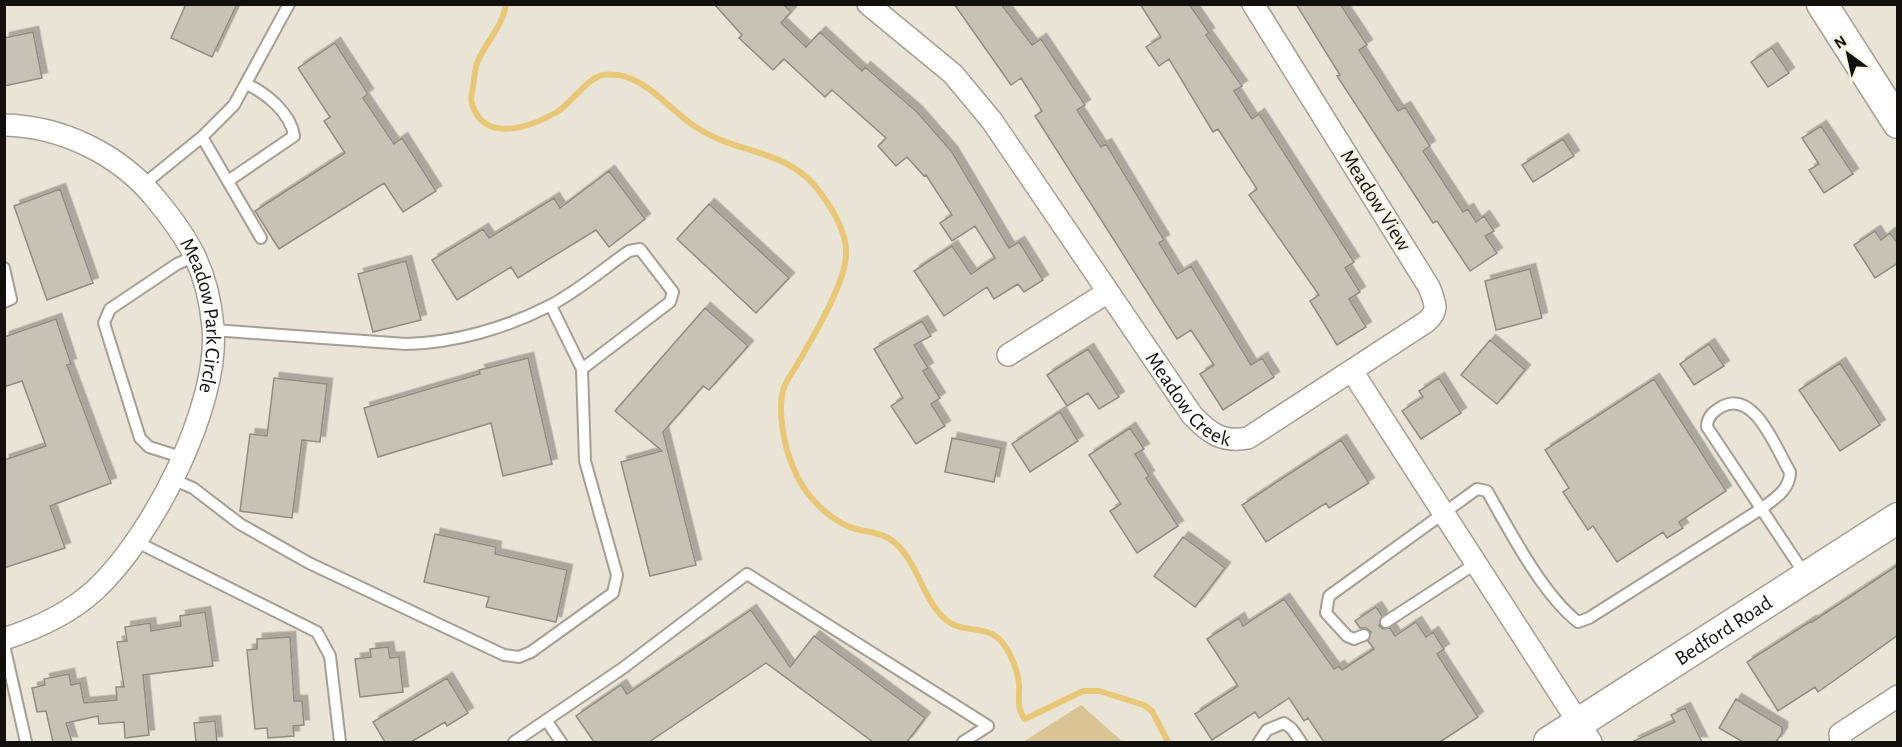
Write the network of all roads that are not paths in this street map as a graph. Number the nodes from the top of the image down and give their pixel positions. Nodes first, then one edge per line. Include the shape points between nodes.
1 (289, 4) edge
2 (868, 4) edge
3 (1253, 4) edge
4 (1822, 4) edge
5 (246, 84) junction
6 (1898, 123) edge
7 (4, 125) edge
8 (202, 137) junction
9 (228, 181) junction
10 (144, 184) junction
11 (261, 238) dead end
12 (195, 256) junction
13 (4, 268) edge
14 (1108, 292) junction
15 (4, 302) edge
16 (551, 306) junction
17 (213, 330) junction
18 (1008, 355) dead end
19 (582, 369) junction
20 (1352, 371) junction
21 (181, 457) junction
22 (172, 479) junction
23 (1761, 509) junction
24 (1442, 513) junction
25 (1898, 518) edge
26 (137, 542) junction
27 (1475, 564) junction
28 (1806, 577) junction
29 (1386, 622) dead end
30 (1364, 635) dead end
31 (4, 639) edge
32 (4, 645) edge
33 (1898, 696) edge
34 (546, 720) junction
35 (1584, 733) edge
36 (26, 742) edge
37 (340, 742) edge
38 (514, 742) edge
39 (561, 742) edge
40 (963, 742) edge
41 (1258, 742) edge
42 (1301, 742) edge
43 (1549, 742) edge
44 (1841, 742) edge

1 - 5 lane
2 - 14 street, Meadow Creek via 953,74 992,121
3 - 20 street, Meadow View via 1429,287 1437,306 1426,322
4 - 6 main road
5 - 8 lane via 234,105
5 - 9 lane via 271,97 294,136
7 - 10 street, Meadow Park Circle via 59,134 100,152
8 - 9 lane
8 - 10 lane
9 - 11 lane
10 - 12 street, Meadow Park Circle via 183,232
12 - 17 street, Meadow Park Circle via 210,302
12 - 21 lane via 110,309 104,323 140,438 149,447
13 - 15 lane via 11,299
14 - 18 street
14 - 20 street, Meadow Creek via 1192,415 1211,435 1234,440 1248,438
16 - 17 lane via 518,320 436,343
16 - 19 lane
16 - 19 lane via 629,251 640,249 673,292 670,302
17 - 21 street, Meadow Park Circle via 206,396
19 - 22 lane via 585,461 617,575 613,593 519,657 504,655 309,563 240,524 193,488
20 - 24 street
21 - 22 street, Meadow Park Circle
22 - 26 street, Meadow Park Circle
23 - 23 lane via 1707,427 1707,420 1715,411 1732,402 1752,408 1790,472 1790,482 1780,495
23 - 24 lane via 1578,622 1524,555 1487,491 1477,489
23 - 28 lane
24 - 27 street
24 - 30 lane via 1329,596 1326,613 1347,636 1354,639
25 - 28 main road, Bedford Road
26 - 31 street, Meadow Park Circle via 95,590 64,614
26 - 37 lane via 317,632 330,656
27 - 29 lane
27 - 35 street
28 - 35 main road, Bedford Road
32 - 36 lane
33 - 44 street via 1840,734
34 - 38 lane
34 - 39 lane
34 - 40 lane via 623,668 747,574 988,726
35 - 43 main road, Bedford Road
41 - 42 lane via 1267,730 1284,723

